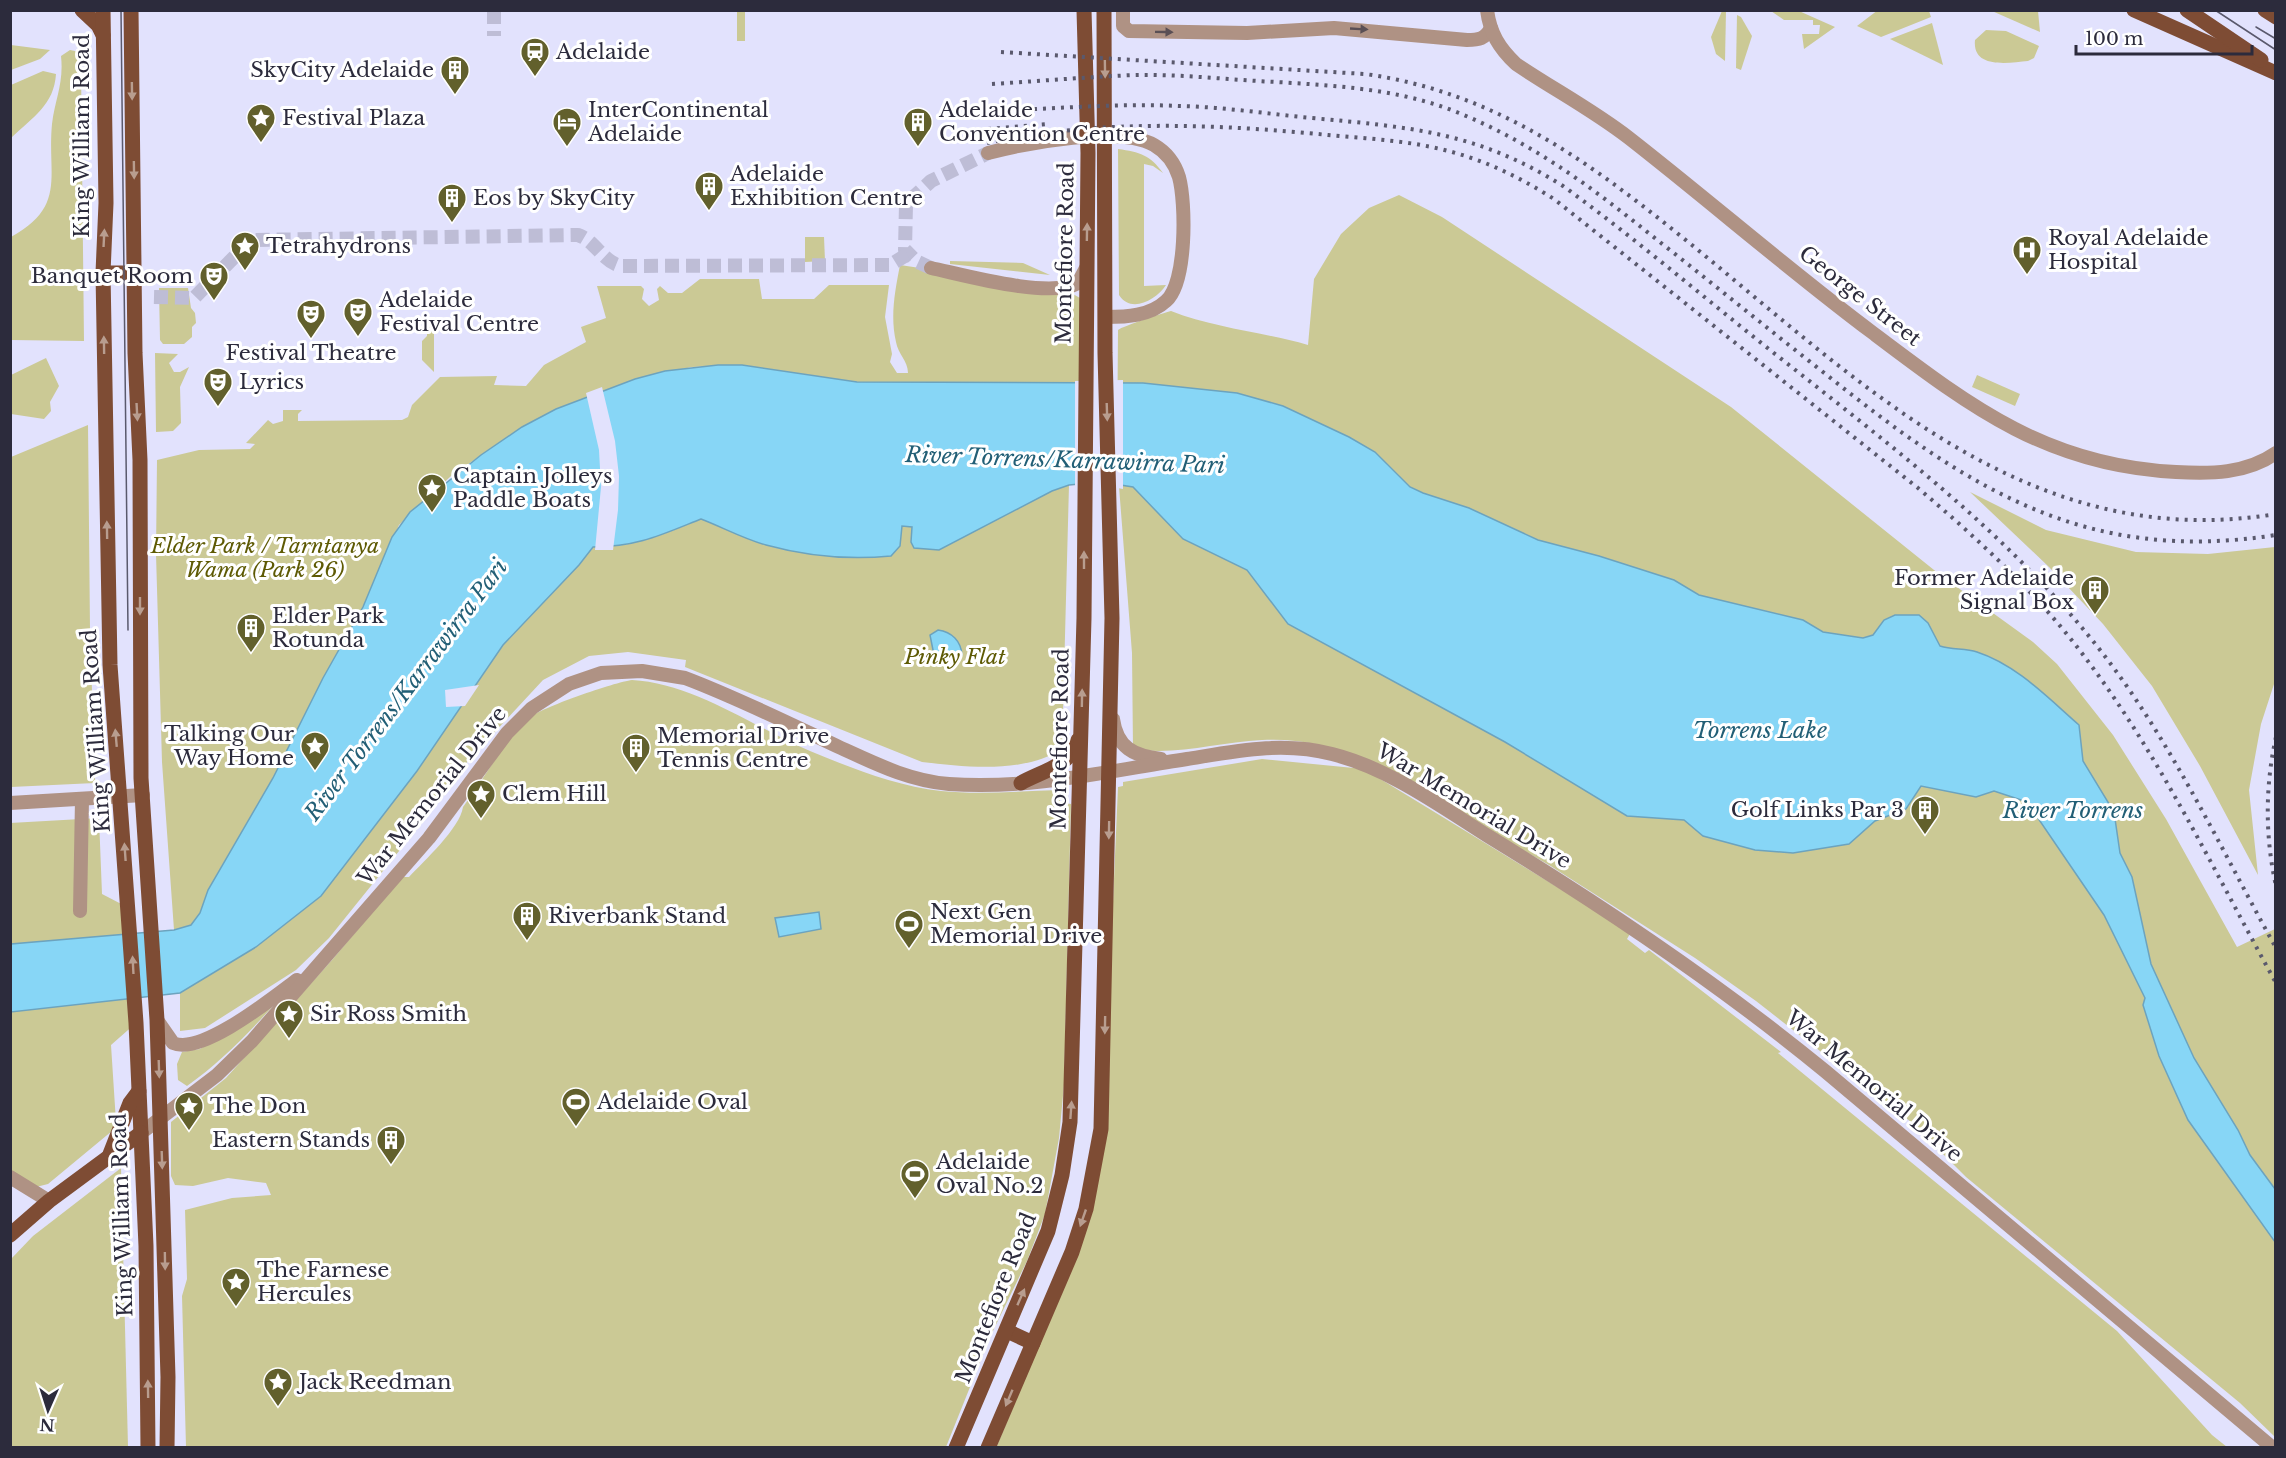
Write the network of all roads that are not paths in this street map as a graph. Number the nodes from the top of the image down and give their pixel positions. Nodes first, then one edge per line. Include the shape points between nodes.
1 (81, 10) edge
2 (103, 10) edge
3 (131, 10) edge
4 (1084, 10) edge
5 (1104, 10) edge
6 (1124, 10) edge
7 (1487, 10) edge
8 (2134, 10) edge
9 (2187, 10) edge
10 (2265, 10) edge
11 (2276, 16) edge
12 (1491, 28) junction
13 (104, 38) junction
14 (2276, 72) edge
15 (988, 153) tunnel mouth
16 (931, 268) tunnel mouth
17 (1086, 268) junction
18 (103, 273) junction
19 (135, 273) junction
20 (1059, 289) junction
21 (1085, 308) junction
22 (1106, 317) junction
23 (2276, 453) edge
24 (1111, 709) junction
25 (1081, 721) junction
26 (1175, 760) junction
27 (1110, 772) junction
28 (1080, 777) junction
29 (1021, 783) junction
30 (143, 795) junction
31 (121, 796) junction
32 (82, 799) junction
33 (10, 802) edge
34 (80, 911) dead end
35 (320, 964) junction
36 (157, 1020) junction
37 (139, 1091) junction
38 (160, 1118) junction
39 (141, 1133) junction
40 (109, 1157) junction
41 (10, 1177) edge
42 (49, 1201) junction
43 (10, 1235) edge
44 (1006, 1331) junction
45 (1033, 1343) junction
46 (148, 1448) edge
47 (167, 1448) edge
48 (956, 1448) edge
49 (988, 1448) edge
50 (2273, 1448) edge

1 - 13 main road via 98,25
2 - 13 main road, King William Road
3 -> 19 main road, King William Road
17 -> 4 main road, Montefiore Road
5 -> 22 main road, Montefiore Road
6 -> 12 street via 1123,26 1129,31 1247,33 1334,28 1479,40
7 - 12 street, George Street
8 - 14 main road
9 - 14 main road
10 - 11 main road
12 - 23 street, George Street via 1500,49 1516,64 1627,136 1847,314 1954,394 2013,430 2093,461 2129,469 2200,474 2230,471 2254,466
18 -> 13 main road, King William Road
15 - 22 street via 1073,138 1128,137 1147,142 1170,159 1181,188 1182,264 1178,283 1159,307 1132,317
16 - 20 street via 1009,284
17 - 20 street via 1078,283
17 - 21 main road, Montefiore Road
18 - 19 main road
31 -> 18 main road, King William Road via 110,665
19 -> 30 main road, King William Road
20 - 21 street via 1077,295
25 -> 21 main road, Montefiore Road
22 -> 24 main road, Montefiore Road
24 - 26 street via 1116,734 1125,748 1144,757
24 - 27 main road, Montefiore Road
25 - 28 main road, Montefiore Road
25 - 29 main road via 1071,754
26 - 27 street, War Memorial Drive
26 - 50 street, War Memorial Drive via 1263,747 1337,755 1409,788 1547,872 1750,1010
27 - 28 street, War Memorial Drive
27 -> 45 main road, Montefiore Road via 1101,1129 1086,1209
28 - 29 street, War Memorial Drive
44 -> 28 main road, Montefiore Road via 1048,1231 1068,1148
29 - 35 street, War Memorial Drive via 948,784 915,779 685,678 642,671 601,674 546,696 513,726 429,838
30 - 31 street
30 - 36 main road, King William Road
31 - 32 street
37 -> 31 main road, King William Road
32 - 33 street
32 - 34 street
35 - 36 street via 227,1028 193,1045 173,1043
35 - 38 street, War Memorial Drive via 236,1058
36 -> 38 main road, King William Road
37 - 39 main road, King William Road
37 - 40 main road via 130,1103
38 - 39 street, War Memorial Drive
38 -> 47 main road, King William Road
39 - 40 main road
46 -> 39 main road, King William Road
40 - 42 main road
41 - 42 street
42 - 43 main road
44 - 45 main road
44 - 48 main road, Montefiore Road
45 -> 49 main road, Montefiore Road

